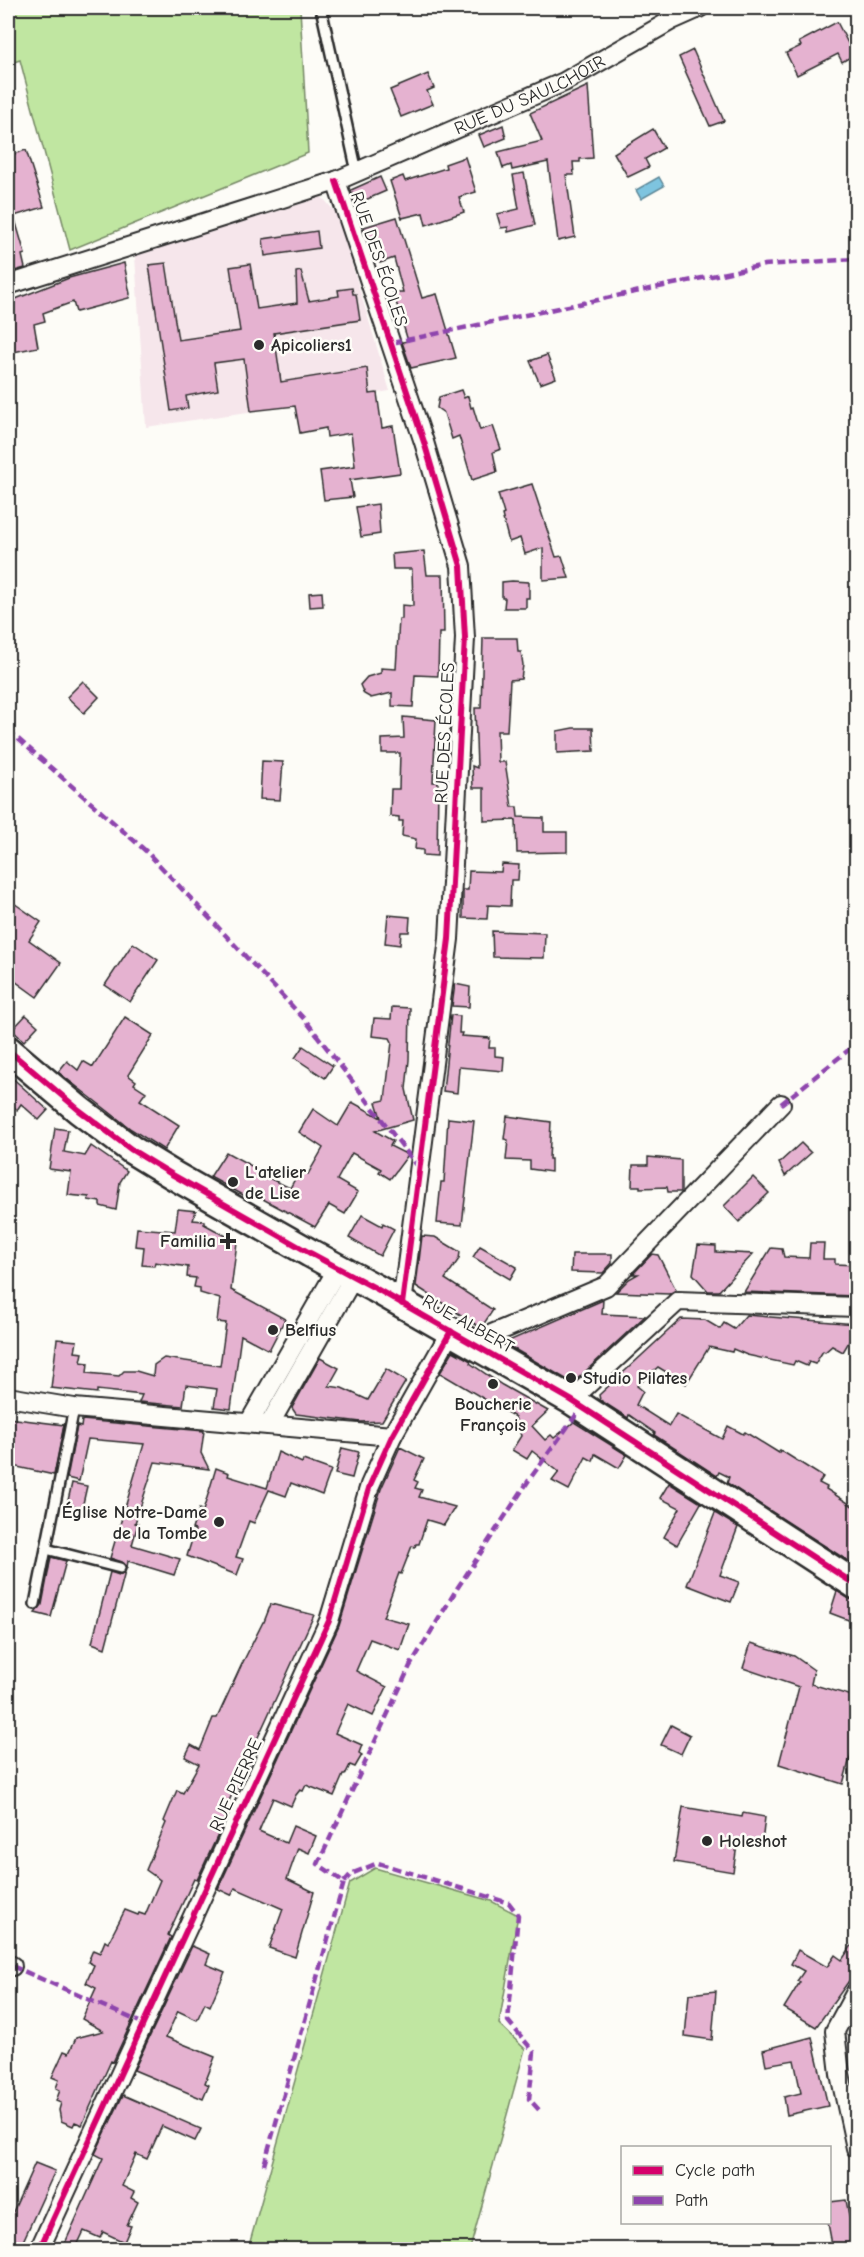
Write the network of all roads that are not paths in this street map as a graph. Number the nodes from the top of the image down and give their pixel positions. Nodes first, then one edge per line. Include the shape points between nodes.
1 (321, 8) edge
2 (699, 8) edge
3 (357, 172) junction
4 (336, 181) junction
5 (8, 285) edge
6 (8, 1050) edge
7 (781, 1104) dead end
8 (346, 1272) junction
9 (402, 1304) junction
10 (856, 1307) edge
11 (451, 1331) junction
12 (481, 1348) junction
13 (295, 1362) junction
14 (8, 1397) edge
15 (571, 1400) junction
16 (74, 1408) junction
17 (249, 1423) junction
18 (269, 1425) junction
19 (392, 1436) junction
20 (46, 1549) junction
21 (120, 1568) dead end
22 (856, 1585) edge
23 (35, 1604) dead end
24 (852, 1998) edge
25 (856, 2148) edge
26 (39, 2250) edge

1 - 3 lane
2 - 3 street, RUE DU SAULCHOIR via 564,82
3 - 4 street, RUE DU SAULCHOIR
4 - 5 street, RUE DU SAULCHOIR
4 - 9 street, RUE DES ÉCOLES via 424,442 461,566 465,638 448,939
6 - 8 street, RUE ALBERT via 132,1150
7 - 12 street, RUE ALBERT via 606,1286 492,1334
8 - 9 street, RUE ALBERT
8 - 13 street
9 - 11 street, RUE ALBERT
10 - 15 street via 678,1301
11 - 12 street, RUE ALBERT
11 - 19 street, RUE PIERRE
12 - 15 street, RUE ALBERT
13 - 17 street
13 - 18 street
14 - 16 street
15 - 22 street, RUE ALBERT
16 - 17 street
16 - 20 lane
17 - 18 street
18 - 19 street
19 - 26 street, RUE PIERRE via 370,1485 329,1621
20 - 21 lane
20 - 23 lane
24 - 25 street via 835,2031

